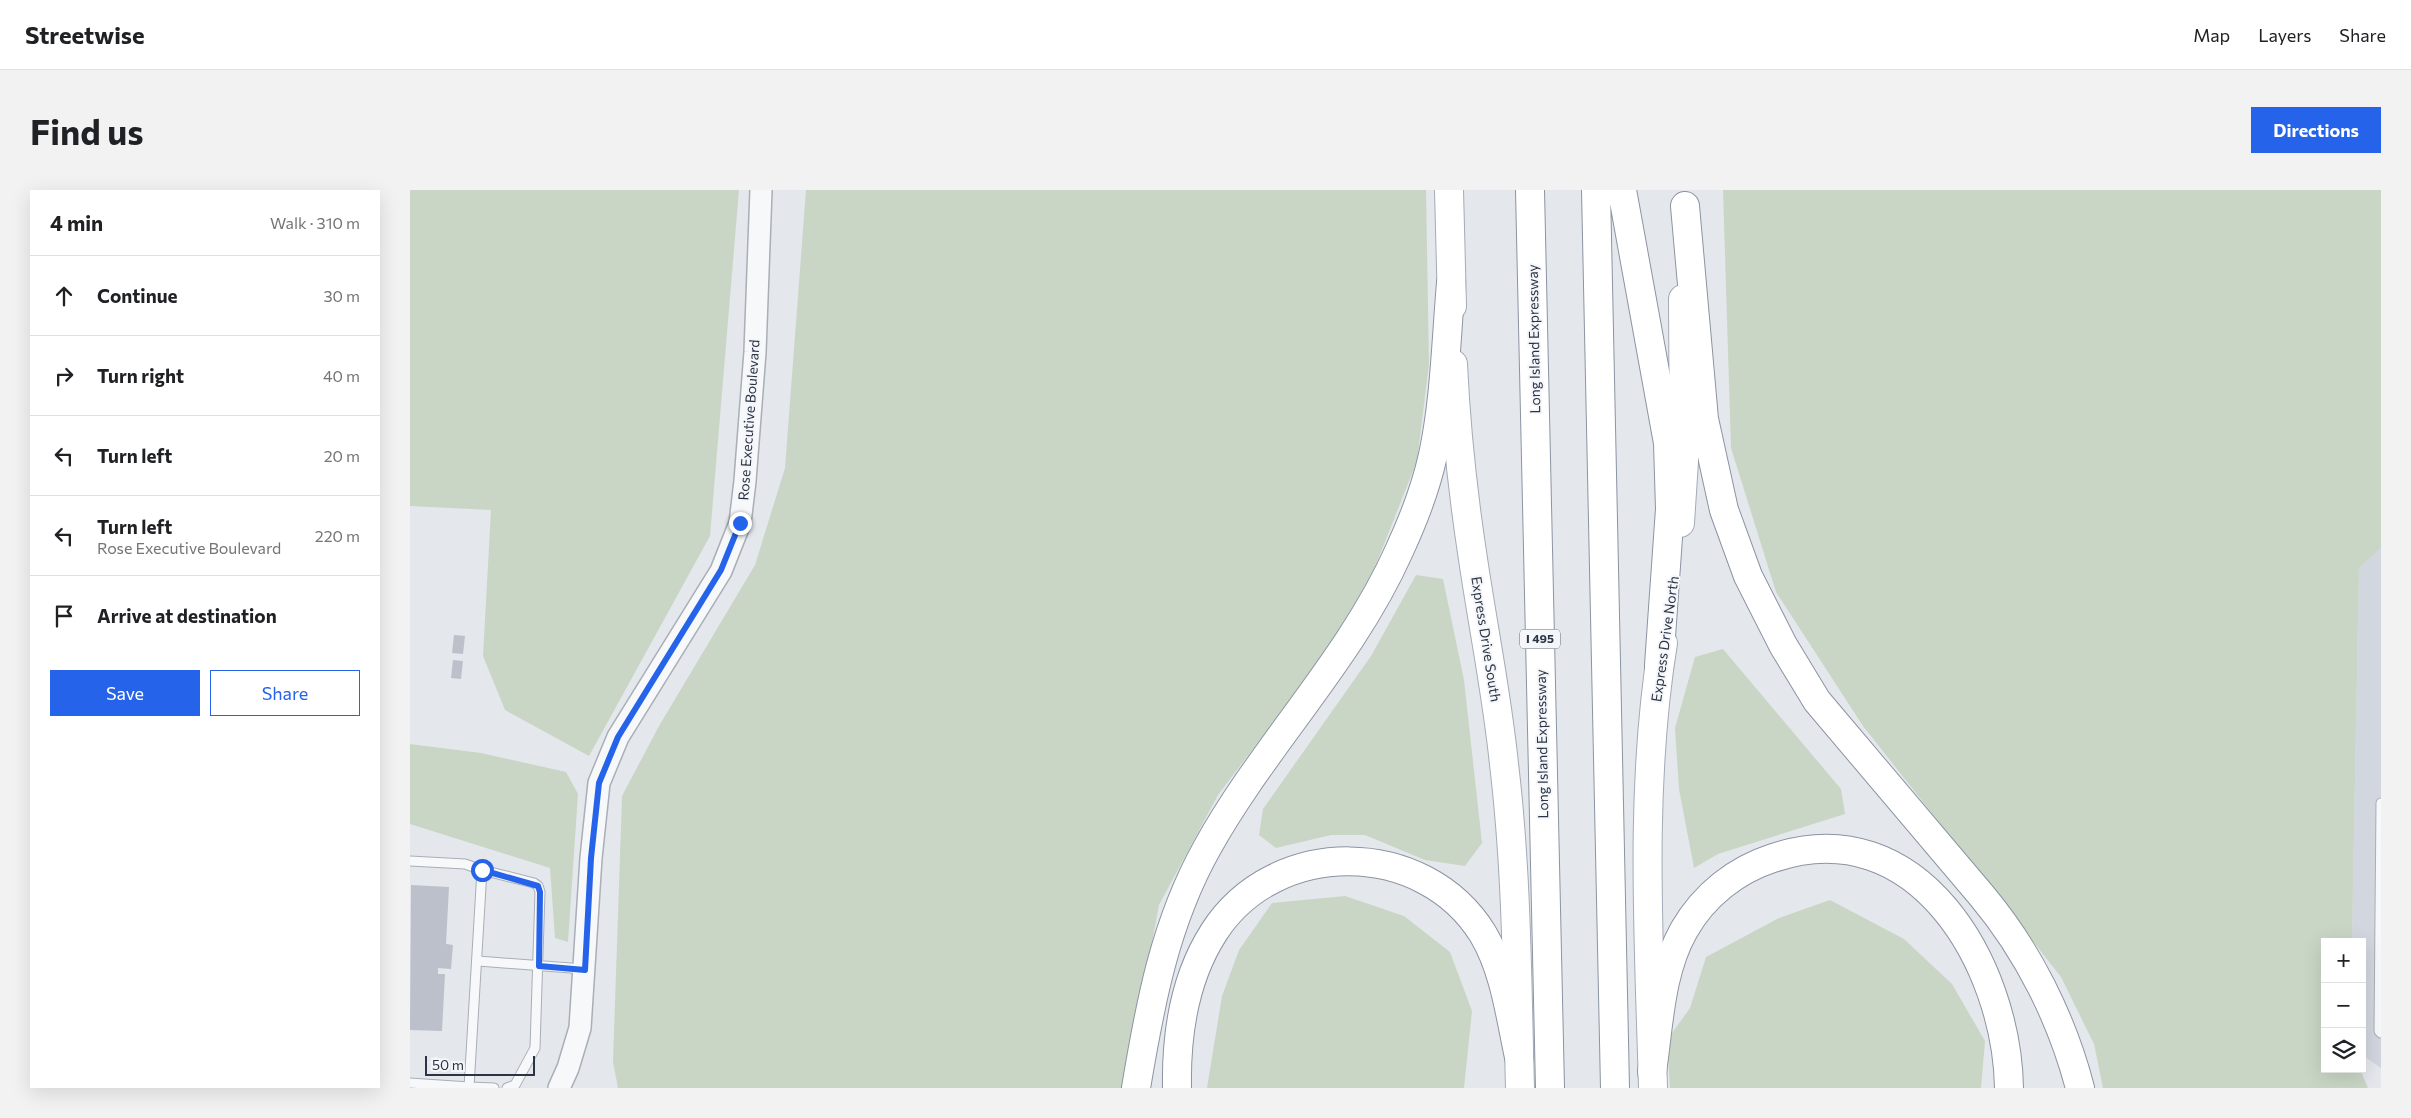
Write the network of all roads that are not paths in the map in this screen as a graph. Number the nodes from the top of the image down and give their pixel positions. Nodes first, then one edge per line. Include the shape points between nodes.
1 (761, 190) edge
2 (1449, 190) edge
3 (1530, 190) edge
4 (1596, 190) edge
5 (1622, 190) edge
6 (1685, 198) edge
7 (1451, 283) junction
8 (1659, 665) junction
9 (2381, 803) edge
10 (410, 861) edge
11 (482, 870) junction
12 (478, 961) junction
13 (539, 966) junction
14 (585, 970) junction
15 (2381, 1033) edge
16 (1519, 1057) junction
17 (1653, 1080) edge
18 (410, 1083) edge
19 (469, 1087) edge
20 (494, 1088) edge
21 (507, 1088) edge
22 (558, 1088) edge
23 (1136, 1088) edge
24 (1177, 1088) edge
25 (1520, 1088) edge
26 (1550, 1088) edge
27 (1615, 1088) edge
28 (2010, 1088) edge
29 (2080, 1088) edge

1 - 14 street, Rose Executive Boulevard via 755,352 740,523 721,570 618,737 599,783
2 - 7 main road, Express Drive South
3 - 26 main road, Long Island Expressway / I 495
4 - 27 main road
5 - 8 main road via 1668,443 1670,509
6 - 8 main road, Express Drive North via 1682,501
6 - 29 main road via 1696,335 1710,450 1726,517 1758,599 1782,645 1818,701 2008,929 2052,1010
7 - 16 main road, Express Drive South via 1454,387 1462,473 1510,815
7 - 23 main road via 1436,436 1426,479 1409,528 1366,613 1234,803 1196,868 1160,960
8 - 17 main road, Express Drive North via 1649,836
9 - 15 lane
10 - 11 lane via 465,864
11 - 12 lane
11 - 13 lane via 538,886
12 - 13 lane
12 - 19 lane
13 - 14 lane
13 - 21 lane via 535,1048 515,1085
14 - 22 street, Rose Executive Boulevard via 580,1028 568,1068
16 - 24 main road via 1499,969 1482,933 1470,918 1443,892 1412,873 1373,863 1332,861 1310,864 1270,880 1239,902 1215,931 1198,964 1185,1004 1178,1047
16 - 25 main road, Express Drive South
17 - 28 main road via 1670,962 1684,929 1719,888 1749,868 1781,855 1817,850 1856,853 1887,863 1917,880 1953,918 1975,952 1991,990 2004,1035
18 - 19 lane
19 - 20 lane

